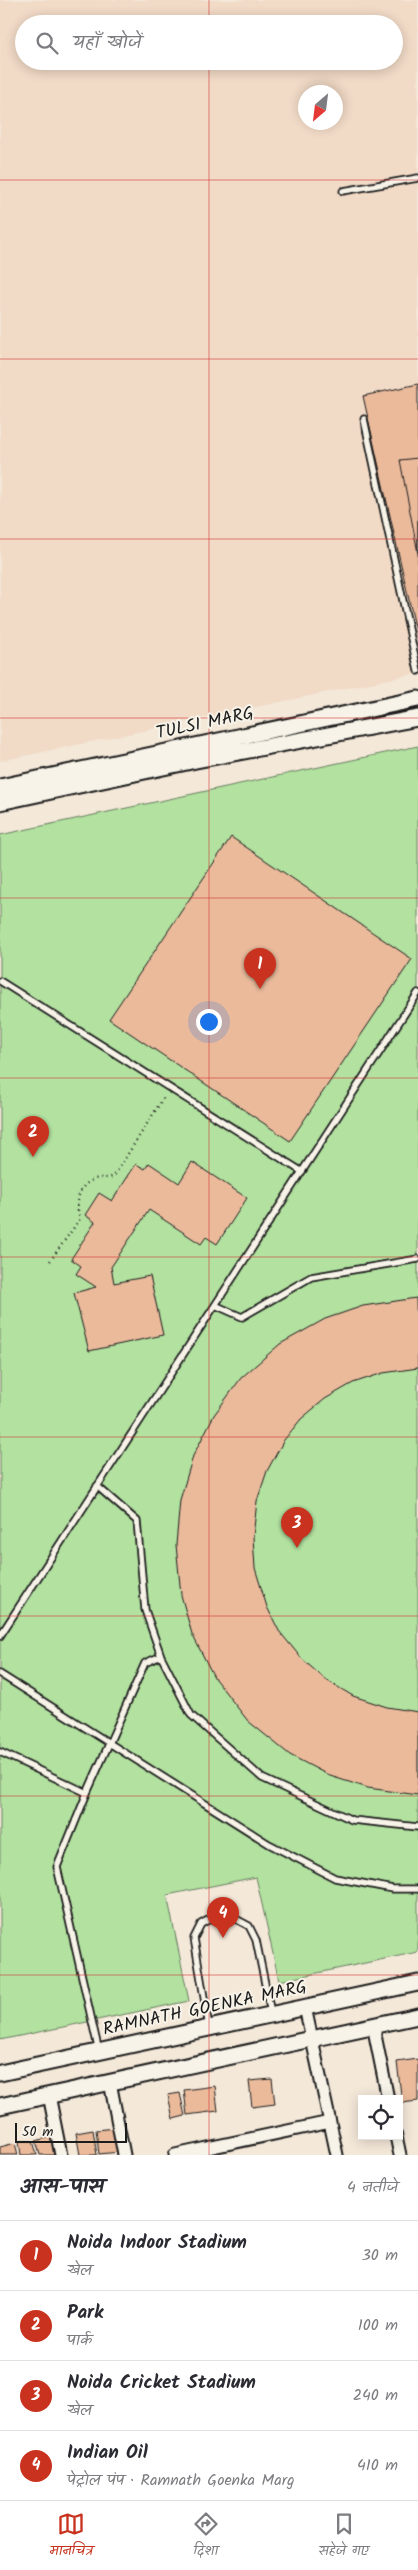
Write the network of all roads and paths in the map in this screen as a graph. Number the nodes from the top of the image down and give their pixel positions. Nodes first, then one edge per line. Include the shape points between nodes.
1 (418, 178) edge
2 (343, 191) dead end
3 (364, 419) dead end
4 (418, 671) edge
5 (418, 699) edge
6 (418, 718) edge
7 (0, 787) edge
8 (0, 802) edge
9 (0, 981) edge
10 (418, 993) edge
11 (169, 1089) junction
12 (302, 1171) junction
13 (418, 1259) edge
14 (50, 1261) dead end
15 (214, 1305) junction
16 (97, 1486) junction
17 (0, 1636) edge
18 (161, 1656) junction
19 (0, 1674) edge
20 (110, 1743) junction
21 (0, 1752) edge
22 (87, 1793) junction
23 (418, 1827) edge
24 (418, 1889) edge
25 (418, 1983) edge
26 (305, 2007) junction
27 (271, 2014) junction
28 (418, 2016) edge
29 (373, 2026) junction
30 (209, 2027) junction
31 (312, 2039) junction
32 (100, 2052) junction
33 (0, 2073) edge
34 (110, 2082) junction
35 (387, 2095) edge
36 (49, 2096) junction
37 (0, 2106) edge
38 (330, 2122) junction
39 (397, 2140) edge
40 (188, 2154) edge
41 (61, 2155) edge
42 (124, 2155) edge
43 (175, 2155) edge
44 (337, 2155) edge
45 (400, 2155) edge

1 - 2 lane
3 - 4 lane
5 - 7 street, TULSI MARG
6 - 8 street, TULSI MARG via 196,760
9 - 11 lane
10 - 12 lane
11 - 12 lane
11 - 14 path via 114,1176 95,1179 83,1187 77,1199 80,1219
12 - 15 lane
13 - 15 lane via 312,1277 242,1317
15 - 16 lane
16 - 17 lane
16 - 18 lane via 137,1521 145,1610
18 - 20 lane via 145,1663
18 - 23 lane via 191,1715 262,1778 352,1820
19 - 20 lane
20 - 22 lane
20 - 24 lane via 269,1844 335,1878 393,1889
21 - 22 lane
22 - 32 lane via 58,1867
25 - 26 street, RAMNATH GOENKA MARG
26 - 27 street, RAMNATH GOENKA MARG
26 - 31 street
27 - 30 street, RAMNATH GOENKA MARG
27 - 30 lane via 256,1940 249,1926 234,1918 208,1920 196,1930 194,1938
28 - 29 street
29 - 31 street
29 - 35 street
30 - 32 street, RAMNATH GOENKA MARG
31 - 34 street
31 - 38 street
32 - 33 street, RAMNATH GOENKA MARG
34 - 36 street
34 - 42 street
36 - 37 street
36 - 41 street
38 - 40 street
38 - 44 street
39 - 45 street
40 - 43 street

